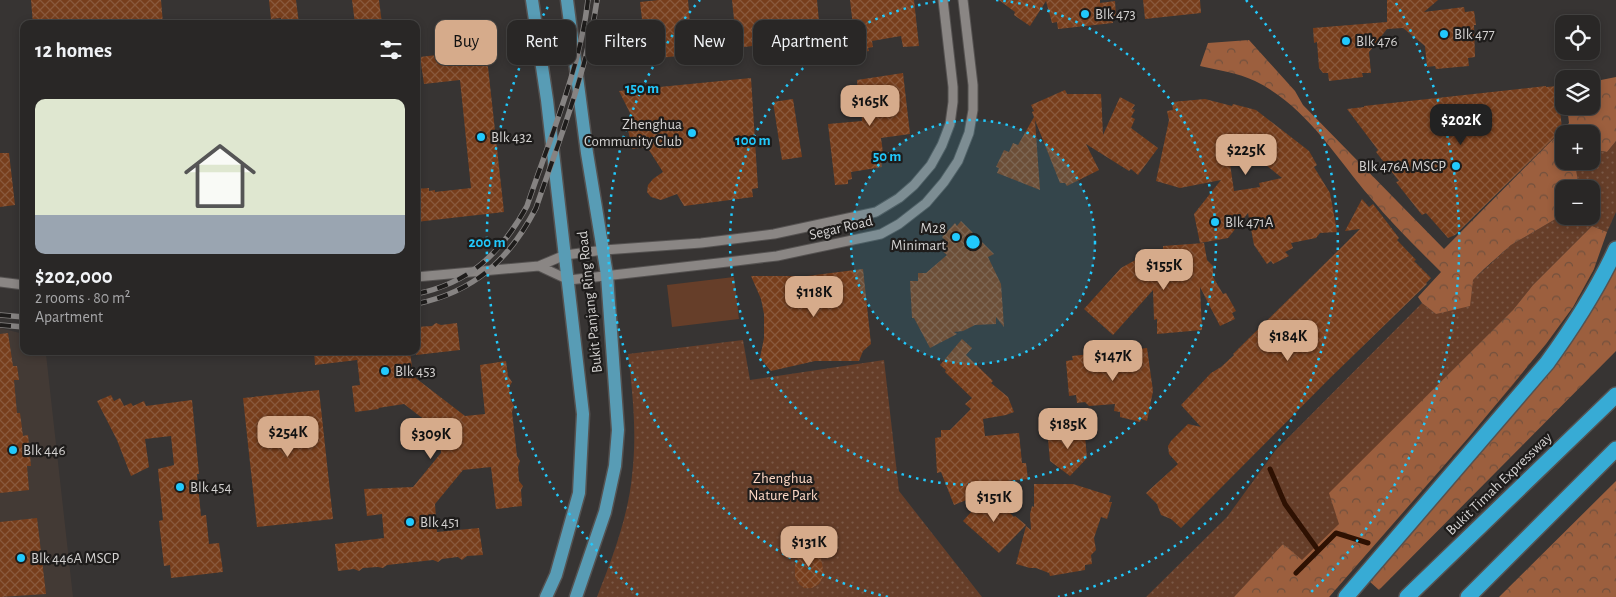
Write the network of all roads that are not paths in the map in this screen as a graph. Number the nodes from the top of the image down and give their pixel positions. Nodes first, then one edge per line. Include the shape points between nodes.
1 (532, 0) edge
2 (567, 0) edge
3 (943, 0) edge
4 (963, 0) edge
5 (604, 250) junction
6 (1616, 250) edge
7 (565, 255) junction
8 (539, 266) junction
9 (607, 275) junction
10 (420, 277) edge
11 (569, 280) junction
12 (0, 282) edge
13 (20, 284) edge
14 (1616, 395) edge
15 (1616, 449) edge
16 (546, 597) edge
17 (576, 597) edge
18 (1346, 597) edge
19 (1407, 597) edge
20 (1468, 597) edge

1 - 7 main road, Bukit Panjang Ring Road
2 - 5 main road, Bukit Panjang Ring Road via 587,153
3 - 5 street, Segar Road via 953,87 950,124 931,164 899,198 876,212 774,234
4 - 9 street, Segar Road via 973,86 969,133 958,161 944,182 915,213 881,234 777,256
5 - 7 street, Segar Road
5 - 9 main road, Bukit Panjang Ring Road
6 - 18 highway via 1601,282 1547,363
7 - 8 street, Segar Road
7 - 11 main road, Bukit Panjang Ring Road
8 - 10 street
8 - 11 street
9 - 11 street, Segar Road
9 - 17 main road, Bukit Panjang Ring Road via 618,430 615,466 605,512
11 - 16 main road, Bukit Panjang Ring Road via 583,414 580,493 556,575
12 - 13 street
14 - 19 highway, Bukit Timah Expressway
15 - 20 highway

